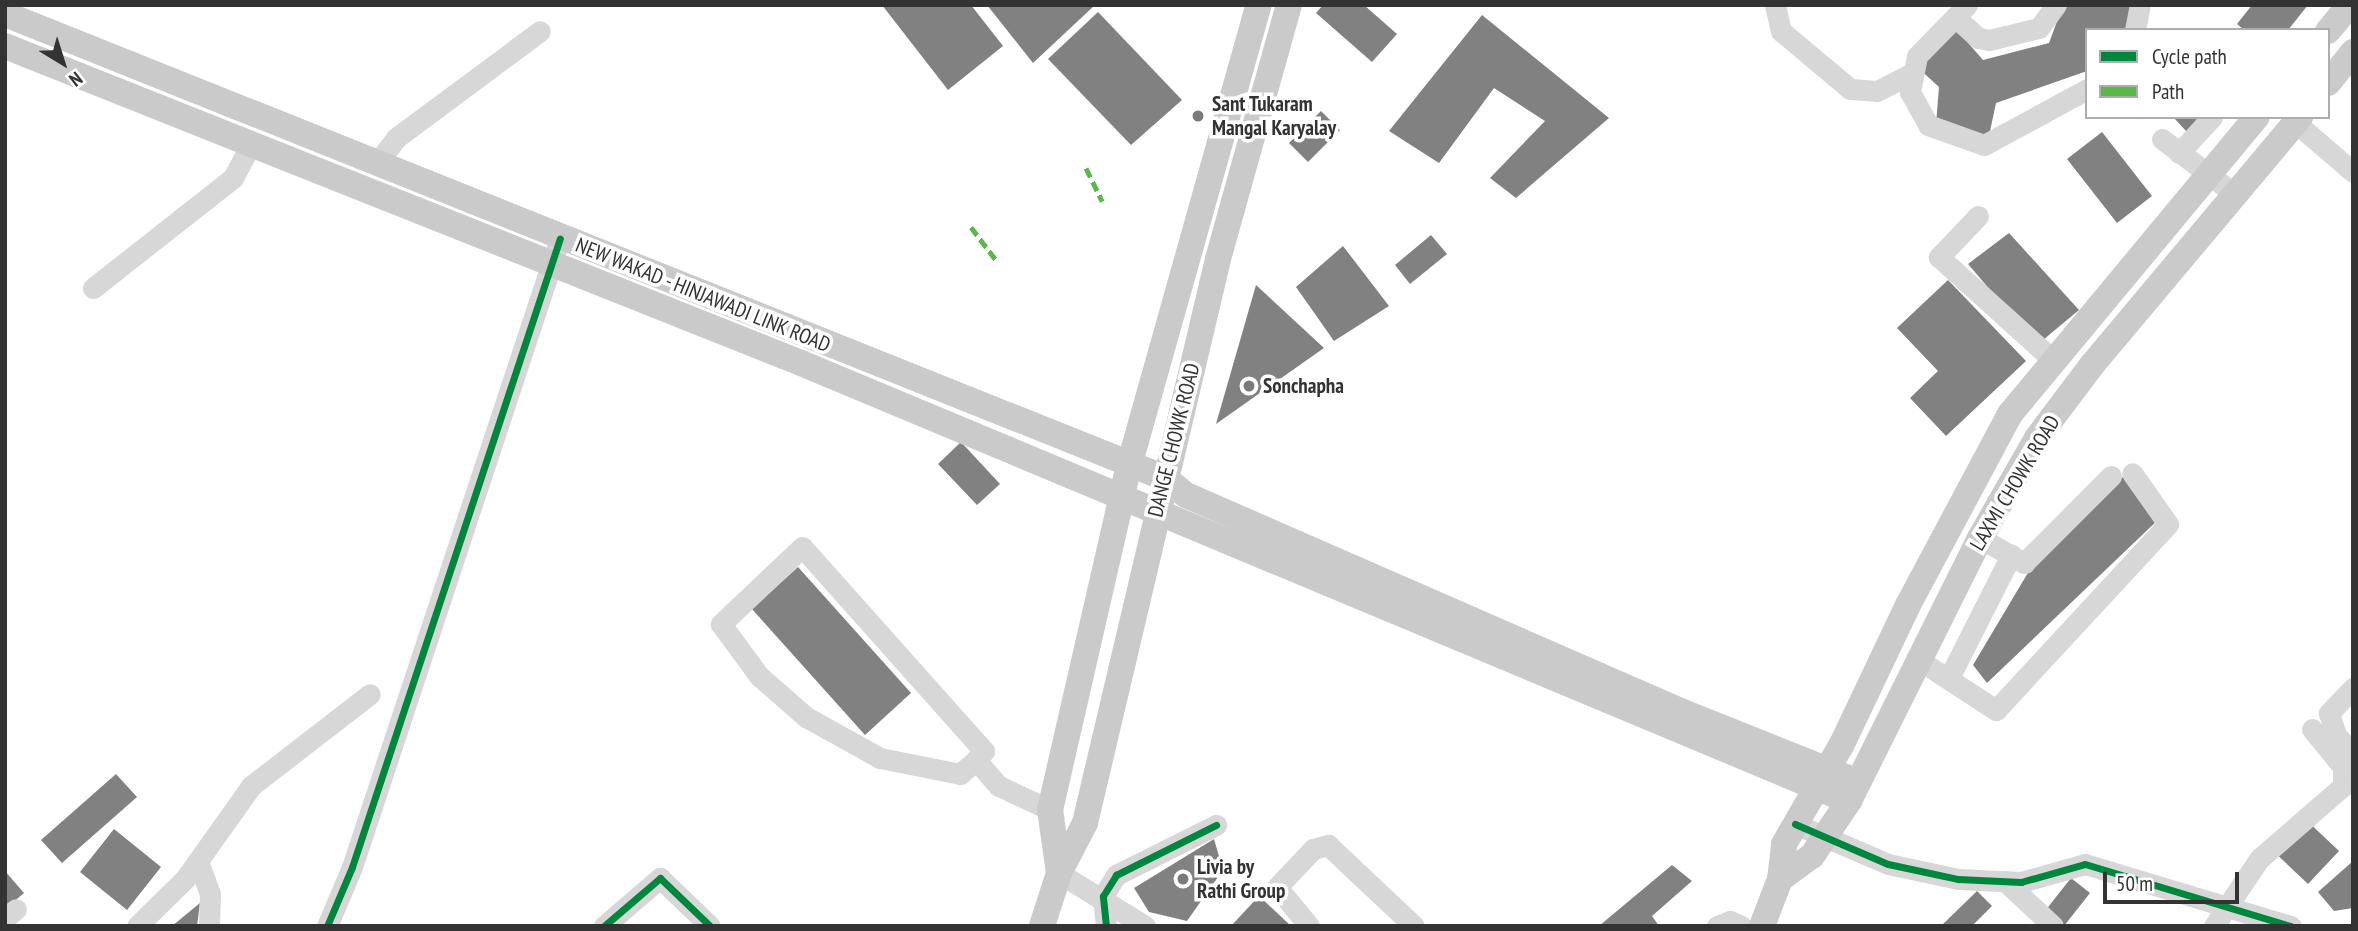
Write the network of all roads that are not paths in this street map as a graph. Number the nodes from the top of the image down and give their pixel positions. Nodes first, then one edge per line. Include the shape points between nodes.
1 (1259, 5) edge
2 (1289, 5) edge
3 (1775, 5) edge
4 (2056, 5) edge
5 (2140, 5) edge
6 (2350, 5) edge
7 (1961, 11) edge
8 (5, 14) edge
9 (2135, 28) edge
10 (2330, 29) edge
11 (540, 31) dead end
12 (5, 46) edge
13 (2353, 52) edge
14 (1911, 74) junction
15 (2330, 81) edge
16 (2085, 90) edge
17 (2210, 119) edge
18 (2255, 119) edge
19 (2261, 119) edge
20 (2293, 126) edge
21 (2162, 139) dead end
22 (251, 144) junction
23 (2179, 153) junction
24 (376, 164) junction
25 (2353, 172) edge
26 (2211, 175) junction
27 (2236, 195) junction
28 (1978, 216) dead end
29 (560, 238) junction
30 (551, 263) junction
31 (93, 288) dead end
32 (811, 338) junction
33 (2052, 359) junction
34 (801, 363) junction
35 (1129, 466) junction
36 (1165, 478) junction
37 (1122, 498) junction
38 (1156, 512) junction
39 (1980, 538) junction
40 (2011, 555) junction
41 (1919, 660) junction
42 (1950, 677) junction
43 (2353, 688) edge
44 (370, 694) dead end
45 (2312, 729) dead end
46 (2353, 754) edge
47 (976, 760) junction
48 (1823, 780) junction
49 (1854, 791) junction
50 (1050, 810) junction
51 (1795, 824) junction
52 (1216, 825) dead end
53 (1828, 836) junction
54 (198, 861) junction
55 (1059, 873) junction
56 (1780, 879) junction
57 (2005, 881) junction
58 (1103, 896) junction
59 (2229, 910) junction
60 (137, 926) edge
61 (209, 926) edge
62 (327, 926) edge
63 (604, 926) edge
64 (710, 926) edge
65 (1042, 926) edge
66 (1106, 926) edge
67 (1145, 926) edge
68 (1309, 926) edge
69 (1414, 926) edge
70 (1717, 926) edge
71 (1741, 926) edge
72 (1762, 926) edge
73 (2053, 926) edge
74 (2214, 926) edge
75 (2291, 926) edge

1 - 35 main road, DANGE CHOWK ROAD
2 - 36 main road, DANGE CHOWK ROAD
3 - 14 street via 1781,31 1850,89 1877,90
4 - 7 street via 2039,29 1989,40 1978,38
5 - 9 street
6 - 10 main road
7 - 14 street via 1917,57
8 - 24 main road, NEW WAKAD - HINJAWADI LINK ROAD
11 - 24 street via 396,138
12 - 22 main road, NEW WAKAD - HINJAWADI LINK ROAD
13 - 15 main road
14 - 16 street via 1910,92 1928,125 1983,145
17 - 23 street
18 - 26 main road, LAXMI CHOWK ROAD
19 - 20 street
20 - 25 street
20 - 27 main road, LAXMI CHOWK ROAD
21 - 23 street
22 - 30 main road, NEW WAKAD - HINJAWADI LINK ROAD
22 - 31 street via 233,177
23 - 26 street
24 - 29 main road, NEW WAKAD - HINJAWADI LINK ROAD
26 - 27 street
26 - 33 main road, LAXMI CHOWK ROAD
27 - 39 main road, LAXMI CHOWK ROAD via 2092,365 2037,438
28 - 33 street via 1939,257
29 - 30 street
29 - 32 main road, NEW WAKAD - HINJAWADI LINK ROAD
30 - 34 main road, NEW WAKAD - HINJAWADI LINK ROAD
30 - 62 street via 456,562 352,867
32 - 34 main road
32 - 35 main road, NEW WAKAD - HINJAWADI LINK ROAD
33 - 48 main road, LAXMI CHOWK ROAD via 2010,414
34 - 37 main road, NEW WAKAD - HINJAWADI LINK ROAD
35 - 36 main road, NEW WAKAD - HINJAWADI LINK ROAD
35 - 37 main road, DANGE CHOWK ROAD
36 - 38 main road, DANGE CHOWK ROAD
36 - 48 main road, NEW WAKAD - HINJAWADI LINK ROAD via 1199,500
37 - 38 main road, NEW WAKAD - HINJAWADI LINK ROAD
37 - 50 main road, DANGE CHOWK ROAD
38 - 48 main road, NEW WAKAD - HINJAWADI LINK ROAD
38 - 55 main road, DANGE CHOWK ROAD via 1085,823
39 - 40 street
39 - 41 main road, LAXMI CHOWK ROAD
40 - 42 street
40 - 42 street via 2024,563 2121,475 2168,524 1996,710
41 - 42 street
41 - 49 main road, LAXMI CHOWK ROAD
43 - 46 street via 2329,713 2336,735
44 - 54 street via 251,786
45 - 59 street via 2347,777 2259,859
47 - 47 street via 960,774 880,758 806,716 759,676 721,624 802,547 984,751
47 - 50 street via 999,786
48 - 49 main road
48 - 51 main road, LAXMI CHOWK ROAD
49 - 53 main road, LAXMI CHOWK ROAD
50 - 55 main road, DANGE CHOWK ROAD
51 - 53 street
51 - 56 main road, LAXMI CHOWK ROAD via 1784,844
52 - 58 street via 1116,875
53 - 56 main road, LAXMI CHOWK ROAD via 1812,856
53 - 57 street via 1888,864 1958,879
54 - 60 street
54 - 61 street via 210,894
55 - 58 street
55 - 65 main road, DANGE CHOWK ROAD
56 - 72 main road
57 - 59 street via 2085,864
57 - 73 street
58 - 66 street
58 - 67 street
59 - 74 street
59 - 75 street
63 - 64 street via 660,878
68 - 69 street via 1277,887 1313,849 1328,845
70 - 71 street via 1730,921

